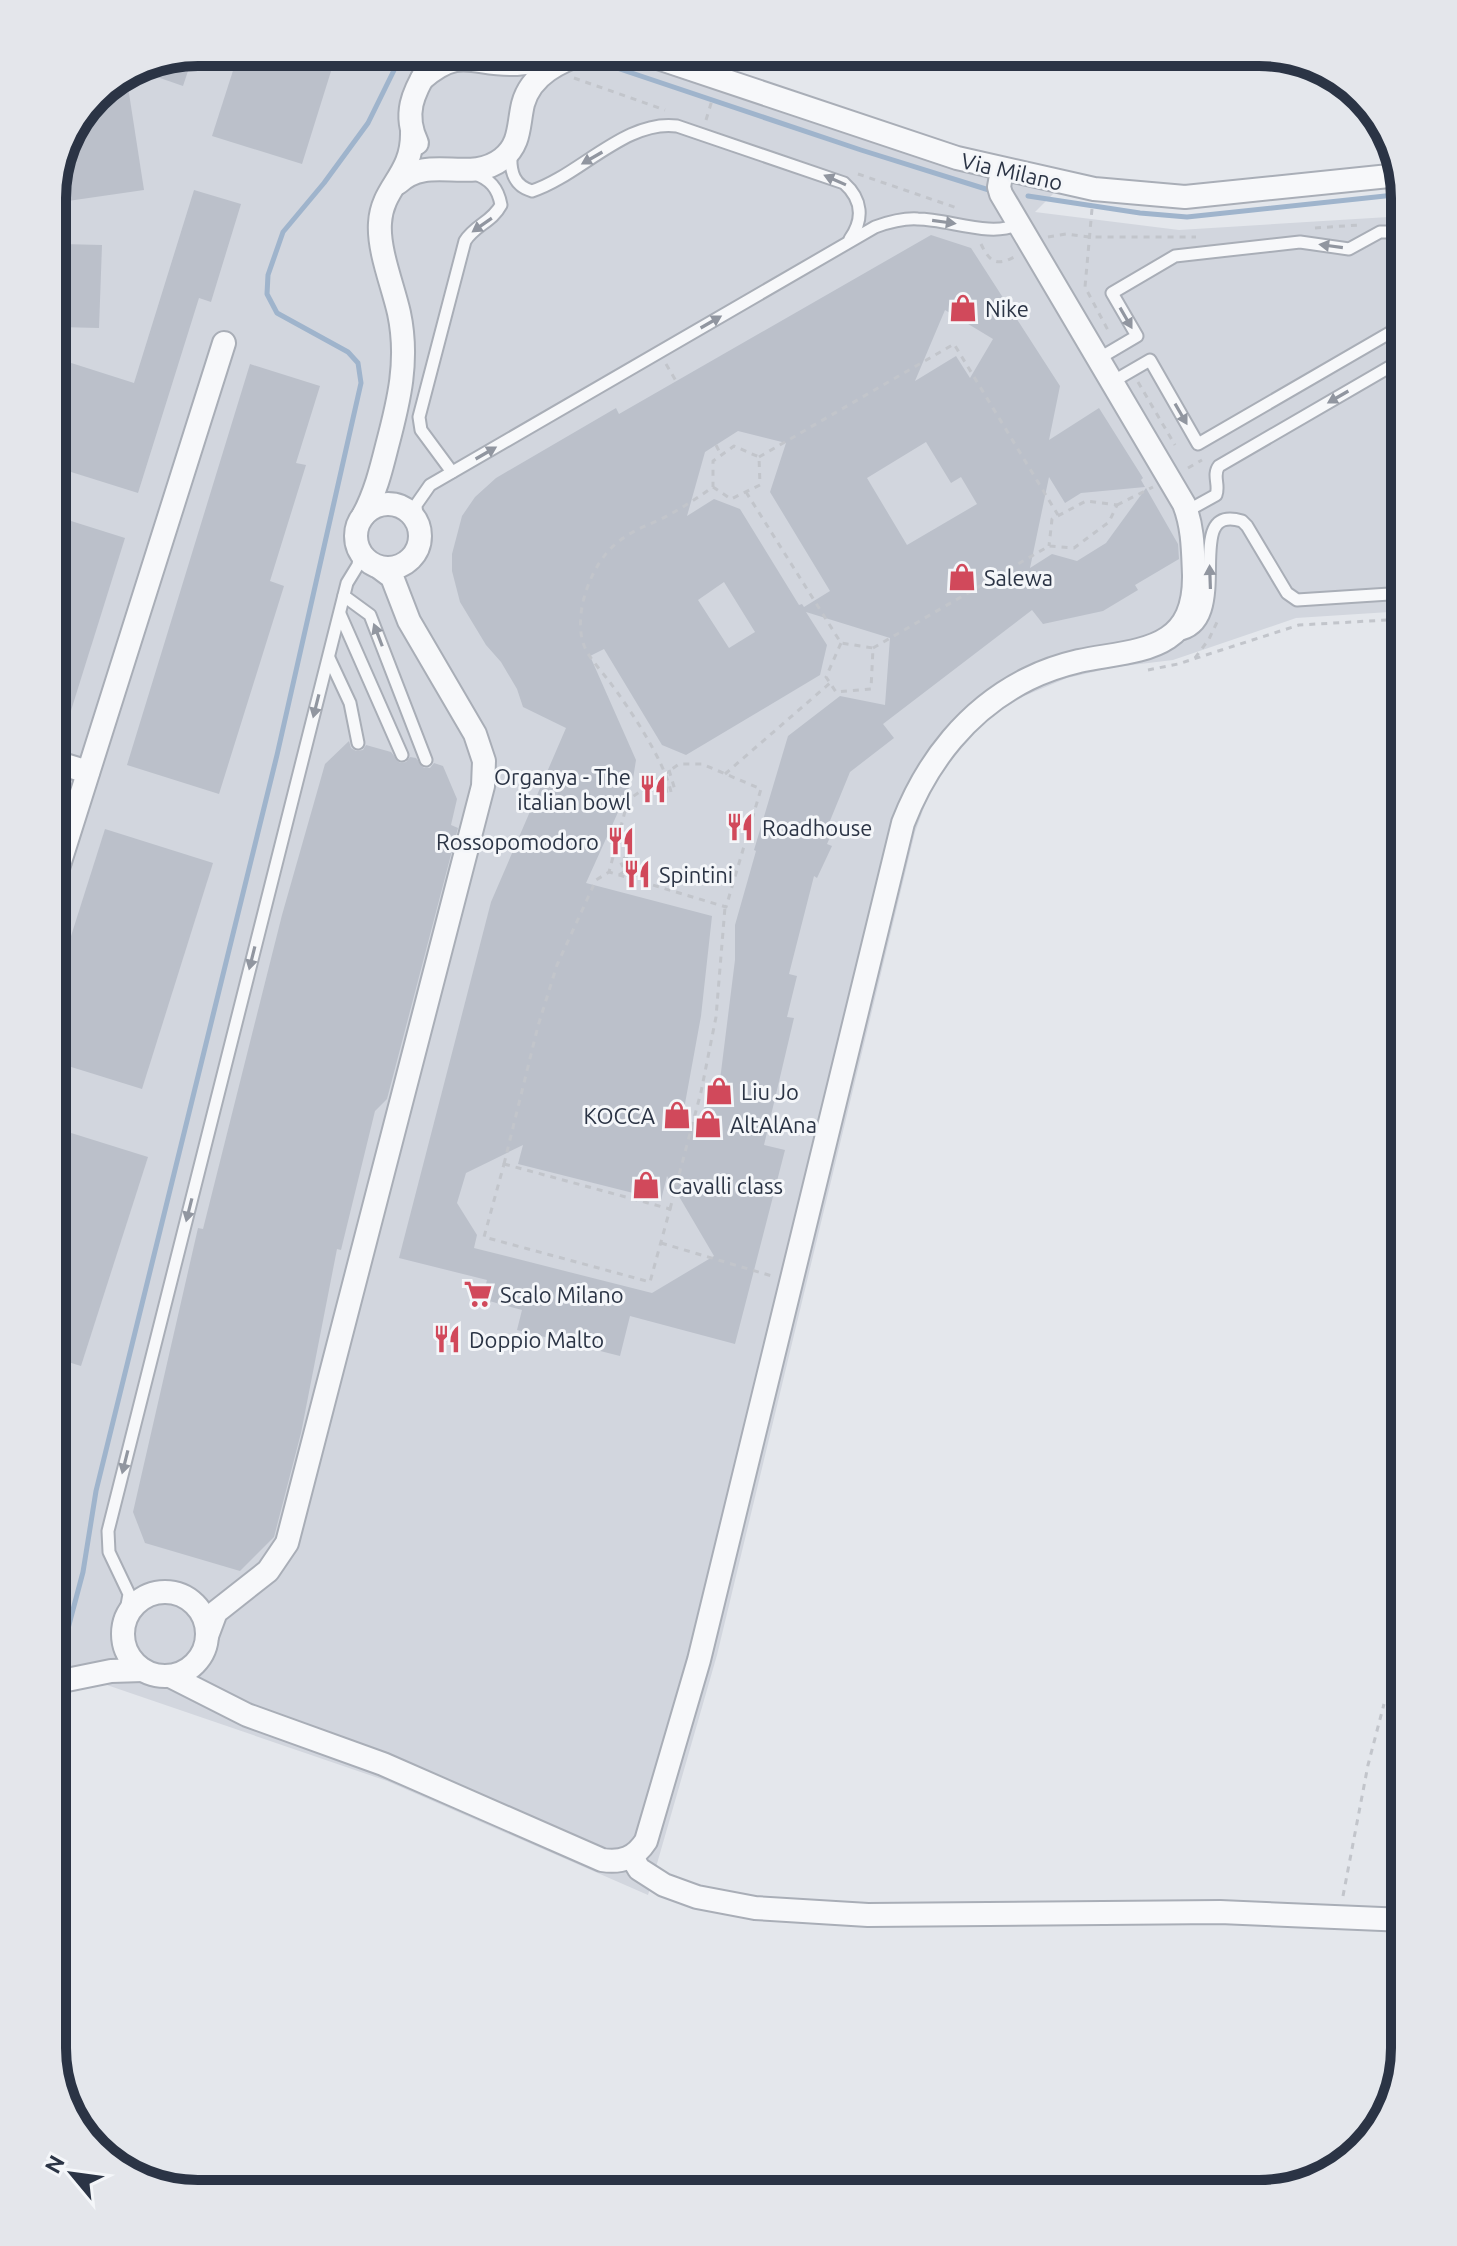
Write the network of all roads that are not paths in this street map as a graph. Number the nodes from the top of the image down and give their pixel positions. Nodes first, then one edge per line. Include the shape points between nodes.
1 (428, 66) edge
2 (438, 66) edge
3 (493, 66) edge
4 (557, 66) edge
5 (682, 66) edge
6 (422, 79) junction
7 (522, 107) junction
8 (412, 132) junction
9 (511, 148) junction
10 (1002, 170) junction
11 (460, 171) junction
12 (1389, 176) edge
13 (392, 188) junction
14 (1018, 224) junction
15 (1391, 232) edge
16 (847, 243) junction
17 (1391, 332) edge
18 (224, 343) dead end
19 (1098, 359) junction
20 (1391, 366) edge
21 (1112, 382) junction
22 (381, 471) junction
23 (452, 472) junction
24 (394, 504) junction
25 (1187, 511) junction
26 (363, 516) junction
27 (417, 521) junction
28 (360, 551) junction
29 (410, 560) junction
30 (380, 568) junction
31 (1391, 594) edge
32 (344, 596) junction
33 (401, 600) junction
34 (340, 614) junction
35 (1173, 635) junction
36 (329, 657) junction
37 (358, 743) dead end
38 (402, 755) dead end
39 (426, 760) dead end
40 (66, 765) edge
41 (88, 772) junction
42 (66, 842) edge
43 (255, 1582) junction
44 (178, 1594) junction
45 (123, 1628) junction
46 (205, 1643) junction
47 (143, 1670) junction
48 (170, 1676) junction
49 (84, 1678) junction
50 (66, 1681) edge
51 (230, 1708) junction
52 (632, 1857) junction
53 (1391, 1920) edge

1 - 6 street
2 - 6 street
3 - 7 street via 517,89
4 - 7 street via 542,74
5 - 10 street, Via Milano
6 - 8 street via 412,95
7 - 9 street via 522,126
8 - 11 street via 433,162
8 - 13 street via 411,155
9 - 11 street via 487,168
16 -> 9 lane via 860,210 844,183 677,126 639,131 532,191 512,175
10 - 12 street, Via Milano via 1094,189 1185,197
10 - 14 street via 1001,194
11 - 13 street via 424,169
11 -> 23 lane via 489,180 501,205 465,241 419,417 421,430
13 - 22 street via 379,226 404,355
16 -> 14 lane via 897,220 1001,230
14 - 19 street
15 -> 19 lane via 1380,232 1349,249 1300,242 1175,256 1112,293 1137,336
23 -> 16 lane
21 -> 17 lane via 1150,360 1198,444
18 - 41 street
19 - 21 street
20 -> 25 lane via 1219,466 1216,495
21 - 25 street
22 - 24 street via 381,489
22 - 26 street
23 - 27 lane via 424,491 416,505
24 - 26 street via 381,504
24 - 27 street
25 - 35 street via 1193,534 1194,594 1187,618
26 - 28 street via 355,536
27 - 29 street via 420,542
28 - 30 street
28 - 32 lane
29 - 30 street
29 - 33 street
30 - 33 street via 392,577
35 -> 31 lane via 1195,627 1206,612 1209,539 1215,528 1230,520 1247,526 1287,593 1297,600
32 - 34 lane
39 -> 32 lane via 370,615
33 - 43 street via 475,734 485,774 287,1543
34 - 36 lane
34 - 38 lane
35 - 52 street via 1142,651 1055,668 978,711 924,778 903,823 699,1660 646,1841
36 - 37 lane via 350,703
36 -> 45 lane via 108,1531 109,1552 129,1594
40 - 41 street
41 - 42 street
43 - 44 street via 223,1592
43 - 46 street via 216,1612
44 - 45 street via 151,1594 140,1600
44 - 46 street via 199,1610
45 - 47 street via 125,1648
45 - 49 street via 107,1661
46 - 48 street via 196,1663
46 - 51 street via 204,1677
47 - 48 street
47 - 49 street
48 - 51 street
49 - 50 street
51 - 52 street via 383,1764 602,1860
52 - 53 street via 647,1875 672,1889 755,1908 868,1915 1220,1912

